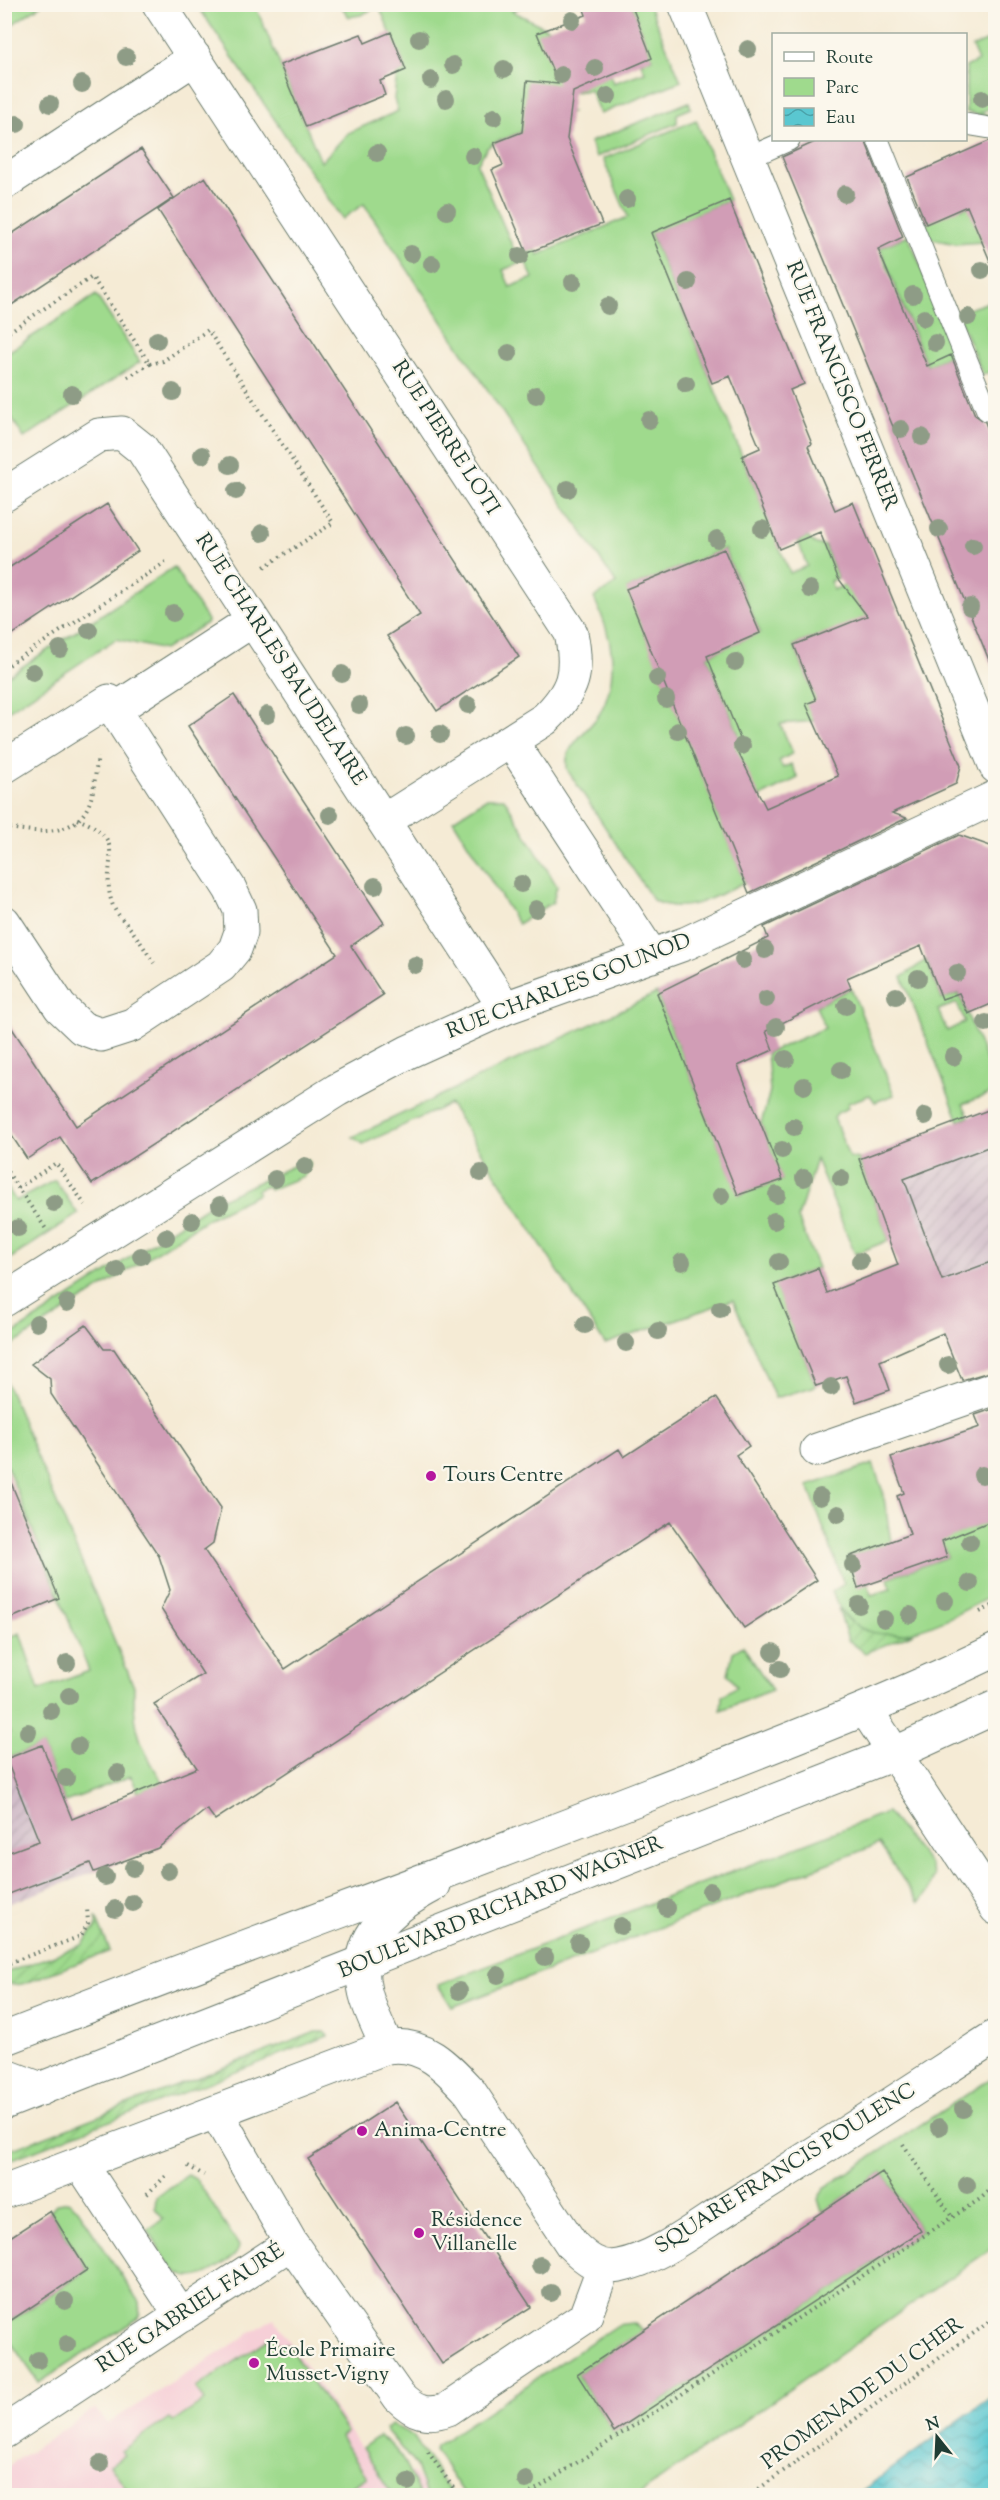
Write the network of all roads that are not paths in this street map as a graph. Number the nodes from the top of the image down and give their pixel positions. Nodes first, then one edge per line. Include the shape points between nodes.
1 (159, 4) edge
2 (685, 4) edge
3 (195, 58) junction
4 (967, 124) edge
5 (996, 129) edge
6 (787, 141) edge
7 (878, 141) edge
8 (748, 158) junction
9 (4, 183) edge
10 (987, 410) dead end
11 (4, 495) edge
12 (253, 620) junction
13 (112, 706) junction
14 (512, 741) junction
15 (4, 767) edge
16 (996, 767) edge
17 (996, 797) edge
18 (385, 820) junction
19 (4, 922) edge
20 (652, 956) junction
21 (505, 1008) junction
22 (4, 1300) edge
23 (996, 1388) edge
24 (817, 1450) dead end
25 (996, 1650) edge
26 (996, 1707) edge
27 (866, 1710) junction
28 (896, 1753) junction
29 (483, 1859) junction
30 (996, 1908) edge
31 (362, 1964) junction
32 (996, 2036) edge
33 (4, 2038) edge
34 (387, 2047) junction
35 (4, 2075) edge
36 (41, 2089) junction
37 (4, 2103) edge
38 (216, 2112) junction
39 (81, 2164) junction
40 (4, 2192) edge
41 (291, 2243) junction
42 (604, 2266) junction
43 (181, 2316) junction
44 (4, 2432) edge

1 - 3 street, RUE PIERRE LOTI
2 - 8 street, RUE FRANCISCO FERRER
3 - 9 street
3 - 14 street, RUE PIERRE LOTI via 571,633 575,673 561,704
4 - 5 lane
6 - 8 lane
7 - 10 lane
8 - 16 street, RUE FRANCISCO FERRER
11 - 12 street, RUE CHARLES BAUDELAIRE via 99,435 122,433 142,449
12 - 13 street
12 - 18 street, RUE CHARLES BAUDELAIRE
13 - 15 street
13 - 19 street via 230,890 240,910 241,932 235,949 221,966 176,996 117,1031 101,1035 82,1028 60,1007
14 - 18 street, RUE PIERRE LOTI
14 - 20 street
17 - 20 street, RUE CHARLES GOUNOD
18 - 21 street, RUE CHARLES BAUDELAIRE
20 - 21 street, RUE CHARLES GOUNOD
21 - 22 street, RUE CHARLES GOUNOD via 455,1028 337,1090
23 - 24 street
25 - 27 street
26 - 28 street, BOULEVARD RICHARD WAGNER
27 - 28 street
27 - 29 street
28 - 30 street
28 - 31 street, BOULEVARD RICHARD WAGNER
29 - 31 street via 405,1900 376,1926
29 - 33 street
31 - 34 street via 365,1992
31 - 36 street, BOULEVARD RICHARD WAGNER
32 - 42 street, SQUARE FRANCIS POULENC via 665,2247 619,2266
34 - 38 street
34 - 42 street via 407,2045 420,2049 453,2073 470,2092 572,2245 587,2259
35 - 36 street
36 - 37 street, BOULEVARD RICHARD WAGNER
38 - 39 street
38 - 41 street
39 - 40 street
39 - 43 street
41 - 42 street, RUE GABRIEL FAURÉ via 399,2397 423,2414 448,2409 585,2317
41 - 43 street, RUE GABRIEL FAURÉ
43 - 44 street, RUE GABRIEL FAURÉ

